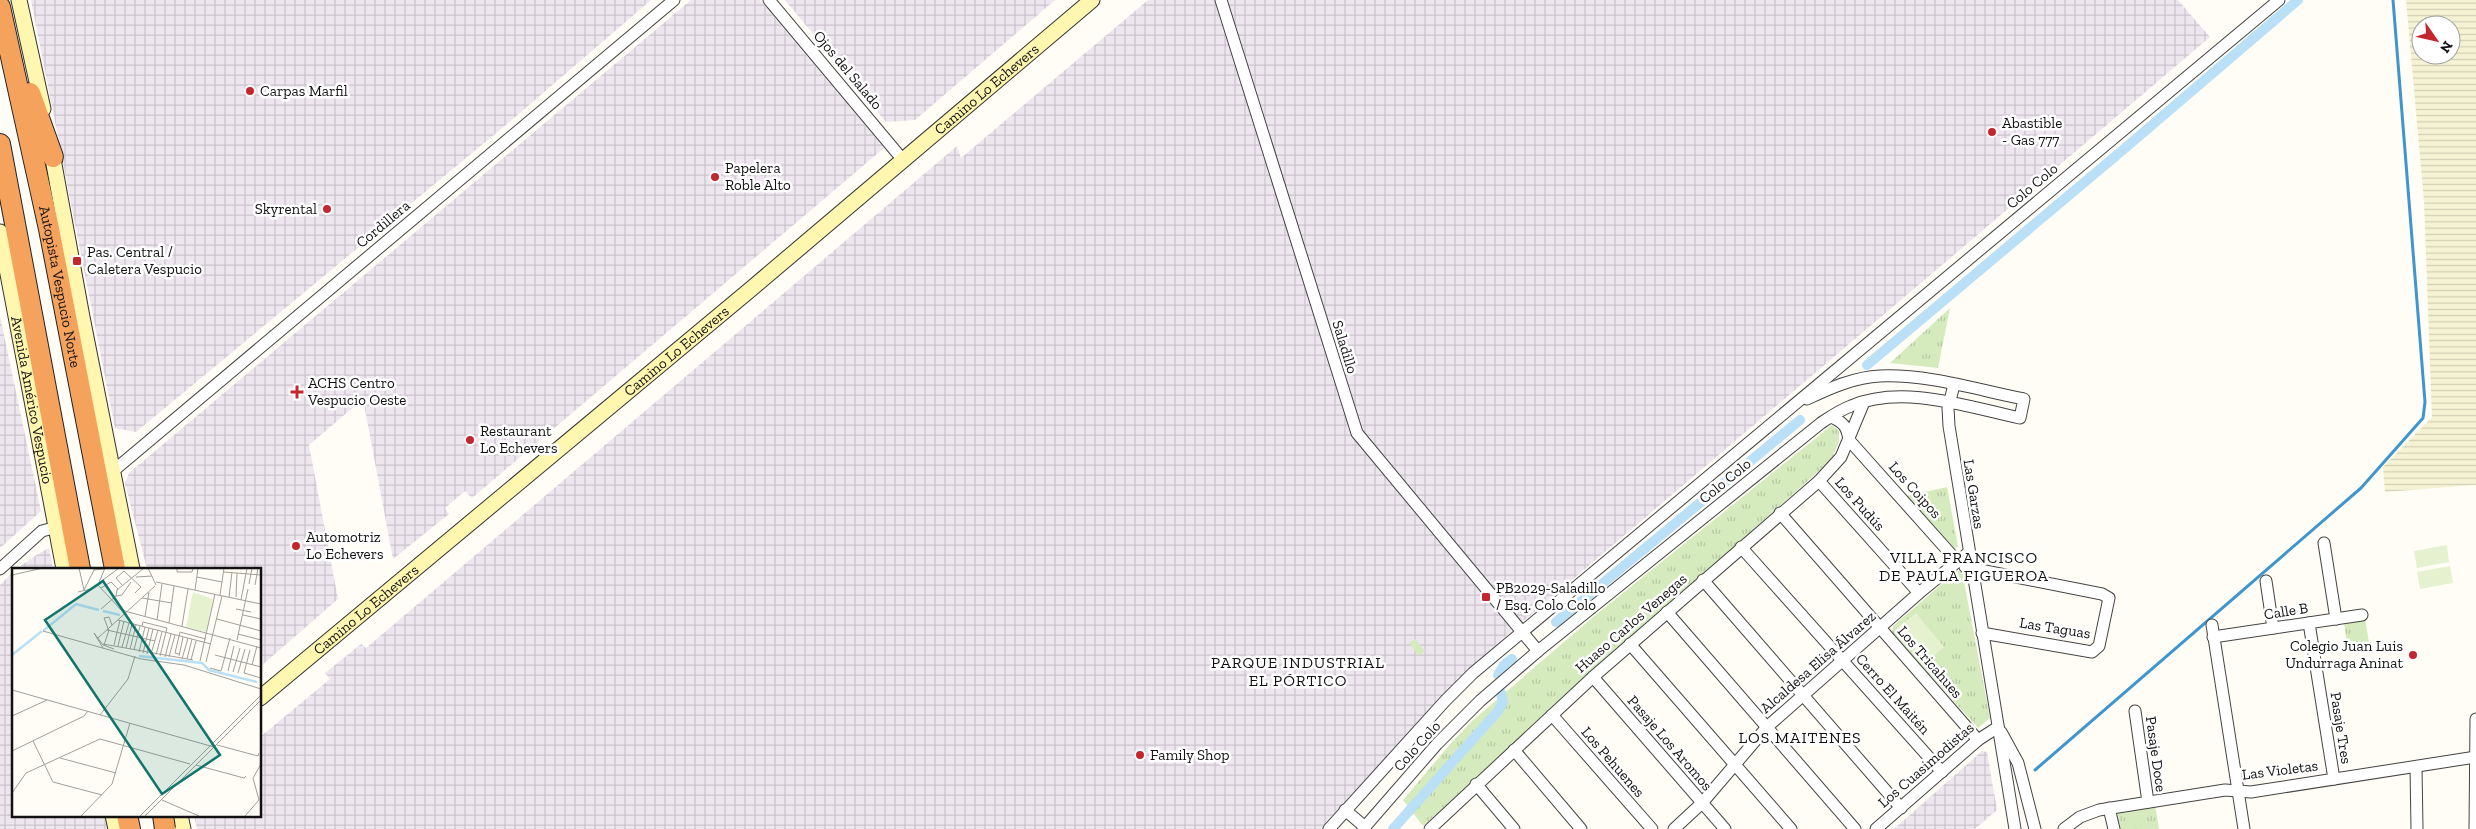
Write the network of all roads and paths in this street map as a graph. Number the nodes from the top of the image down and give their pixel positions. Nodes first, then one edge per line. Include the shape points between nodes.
1 (19, 0) edge
2 (674, 0) edge
3 (769, 0) edge
4 (1092, 0) edge
5 (1221, 0) edge
6 (2279, 0) edge
7 (0, 7) edge
8 (5, 29) junction
9 (0, 144) edge
10 (53, 157) junction
11 (903, 160) junction
12 (0, 232) edge
13 (1850, 357) junction
14 (1863, 379) junction
15 (1954, 385) junction
16 (1864, 402) junction
17 (1948, 403) junction
18 (1788, 408) junction
19 (1831, 417) junction
20 (1849, 440) junction
21 (112, 472) junction
22 (1818, 481) junction
23 (1780, 513) junction
24 (56, 527) junction
25 (2324, 543) dead end
26 (1741, 547) junction
27 (1968, 552) junction
28 (1953, 565) junction
29 (1970, 566) junction
30 (64, 568) edge
31 (80, 568) edge
32 (115, 568) edge
33 (132, 568) edge
34 (0, 569) edge
35 (1703, 580) junction
36 (2266, 581) dead end
37 (1919, 593) junction
38 (1667, 612) junction
39 (2362, 615) dead end
40 (2336, 619) junction
41 (2309, 622) junction
42 (1880, 627) junction
43 (2274, 628) junction
44 (1521, 631) junction
45 (1982, 633) junction
46 (1630, 644) junction
47 (1538, 651) junction
48 (1842, 660) junction
49 (1593, 676) junction
50 (1804, 694) junction
51 (261, 697) edge
52 (2135, 711) dead end
53 (1552, 714) junction
54 (2476, 719) edge
55 (1998, 726) junction
56 (1767, 727) junction
57 (1978, 740) junction
58 (1514, 750) junction
59 (2476, 757) edge
60 (1734, 765) junction
61 (2416, 767) junction
62 (1942, 772) junction
63 (2334, 779) junction
64 (1476, 784) junction
65 (2238, 791) junction
66 (2148, 802) junction
67 (1702, 803) junction
68 (1901, 808) junction
69 (2110, 808) junction
70 (1345, 810) junction
71 (163, 816) edge
72 (168, 816) edge
73 (180, 816) edge
74 (1437, 826) edge
75 (1333, 828) edge
76 (1364, 828) edge
77 (152, 829) edge
78 (165, 829) edge
79 (183, 829) edge
80 (1514, 829) edge
81 (1581, 829) edge
82 (1652, 829) edge
83 (1674, 829) edge
84 (1725, 829) edge
85 (1791, 829) edge
86 (1855, 829) edge
87 (1876, 829) edge
88 (2015, 829) edge
89 (2035, 829) edge
90 (2064, 829) edge
91 (2114, 829) edge
92 (2244, 829) edge
93 (2417, 829) edge
94 (2476, 829) edge

1 - 10 main road
2 - 21 street, Cordillera
3 - 11 street, Ojos del Salado
4 - 11 main road, Camino Lo Echevers
5 - 44 street, Saladillo via 1357,433
6 - 13 street, Colo Colo
7 - 8 highway, Autopista Vespucio Norte
8 - 10 highway
8 - 32 highway, Autopista Vespucio Norte via 49,228
9 - 31 highway
10 - 21 main road
11 - 51 main road, Camino Lo Echevers
12 - 24 main road, Avenida Américo Vespucio
13 - 14 street via 1853,368
13 - 18 street, Colo Colo
14 - 15 street, Colo Colo via 1903,376
14 - 18 street, Colo Colo via 1828,388
15 - 17 street, Las Garzas
15 - 17 street, Colo Colo via 2024,399 2020,418
16 - 17 street, Colo Colo via 1908,397
16 - 19 street, Colo Colo
16 - 20 street, Huaso Carlos Venegas
17 - 27 street, Las Garzas
18 - 44 street, Colo Colo
19 - 20 street via 1847,428
19 - 47 street, Colo Colo
20 - 22 street, Huaso Carlos Venegas via 1841,457
20 - 28 street, Los Coipos
21 - 33 main road
22 - 23 street, Huaso Carlos Venegas
22 - 37 street, Los Pudús
23 - 26 street, Huaso Carlos Venegas
23 - 42 street, Los Tricahues
24 - 30 main road, Avenida Américo Vespucio
24 - 34 street via 42,531
25 - 40 street
26 - 35 street, Huaso Carlos Venegas
26 - 48 street, Cerro El Maitén
27 - 28 street, Alcaldesa Elisa Álvarez
27 - 29 street, Las Garzas
28 - 29 street
28 - 37 street, Alcaldesa Elisa Álvarez
29 - 45 street, Las Garzas
29 - 45 street, Las Taguas via 2106,595 2109,602 2099,646 2092,652
35 - 38 street, Huaso Carlos Venegas
35 - 50 street
36 - 43 street
37 - 42 street, Alcaldesa Elisa Álvarez
38 - 46 street, Huaso Carlos Venegas
38 - 56 street
39 - 40 street, Calle B
40 - 41 street, Calle B
41 - 43 street, Calle B
41 - 63 street, Pasaje Tres
42 - 48 street, Alcaldesa Elisa Álvarez
42 - 57 street, Los Tricahues
43 - 65 street, Calle B via 2212,631
44 - 47 street, Saladillo
44 - 70 street, Colo Colo via 1461,684
45 - 55 street, Las Garzas
46 - 49 street, Huaso Carlos Venegas
46 - 60 street
47 - 76 street, Colo Colo via 1480,701 1437,744
48 - 50 street, Alcaldesa Elisa Álvarez
48 - 62 street, Cerro El Maitén
49 - 53 street, Huaso Carlos Venegas
49 - 67 street, Pasaje Los Aromos
50 - 56 street, Alcaldesa Elisa Álvarez
50 - 68 street
52 - 66 street, Pasaje Doce
53 - 58 street, Huaso Carlos Venegas
53 - 82 street, Los Pehuenes
54 - 59 street
55 - 57 street, Los Cuasimodistas
55 - 88 street, Las Garzas
55 - 89 street, Las Garzas via 2018,763
56 - 60 street, Alcaldesa Elisa Álvarez
56 - 86 street
57 - 62 street, Los Cuasimodistas
58 - 64 street, Huaso Carlos Venegas
58 - 81 street
59 - 61 street, Las Violetas
59 - 94 street
60 - 67 street, Alcaldesa Elisa Álvarez
60 - 85 street
61 - 63 street, Las Violetas
61 - 93 street
62 - 68 street, Los Cuasimodistas
63 - 65 street, Las Violetas via 2251,792
64 - 74 street, Huaso Carlos Venegas
64 - 80 street
65 - 66 street, Las Violetas via 2225,790
65 - 92 street
66 - 69 street, Las Violetas
67 - 83 street, Alcaldesa Elisa Álvarez
67 - 84 street, Pasaje Los Aromos
68 - 87 street, Los Cuasimodistas
69 - 90 street, Las Violetas via 2086,813
69 - 91 street
70 - 75 street, Colo Colo
70 - 76 street, Colo Colo
71 - 78 highway, bridge
72 - 77 main road
73 - 79 main road

